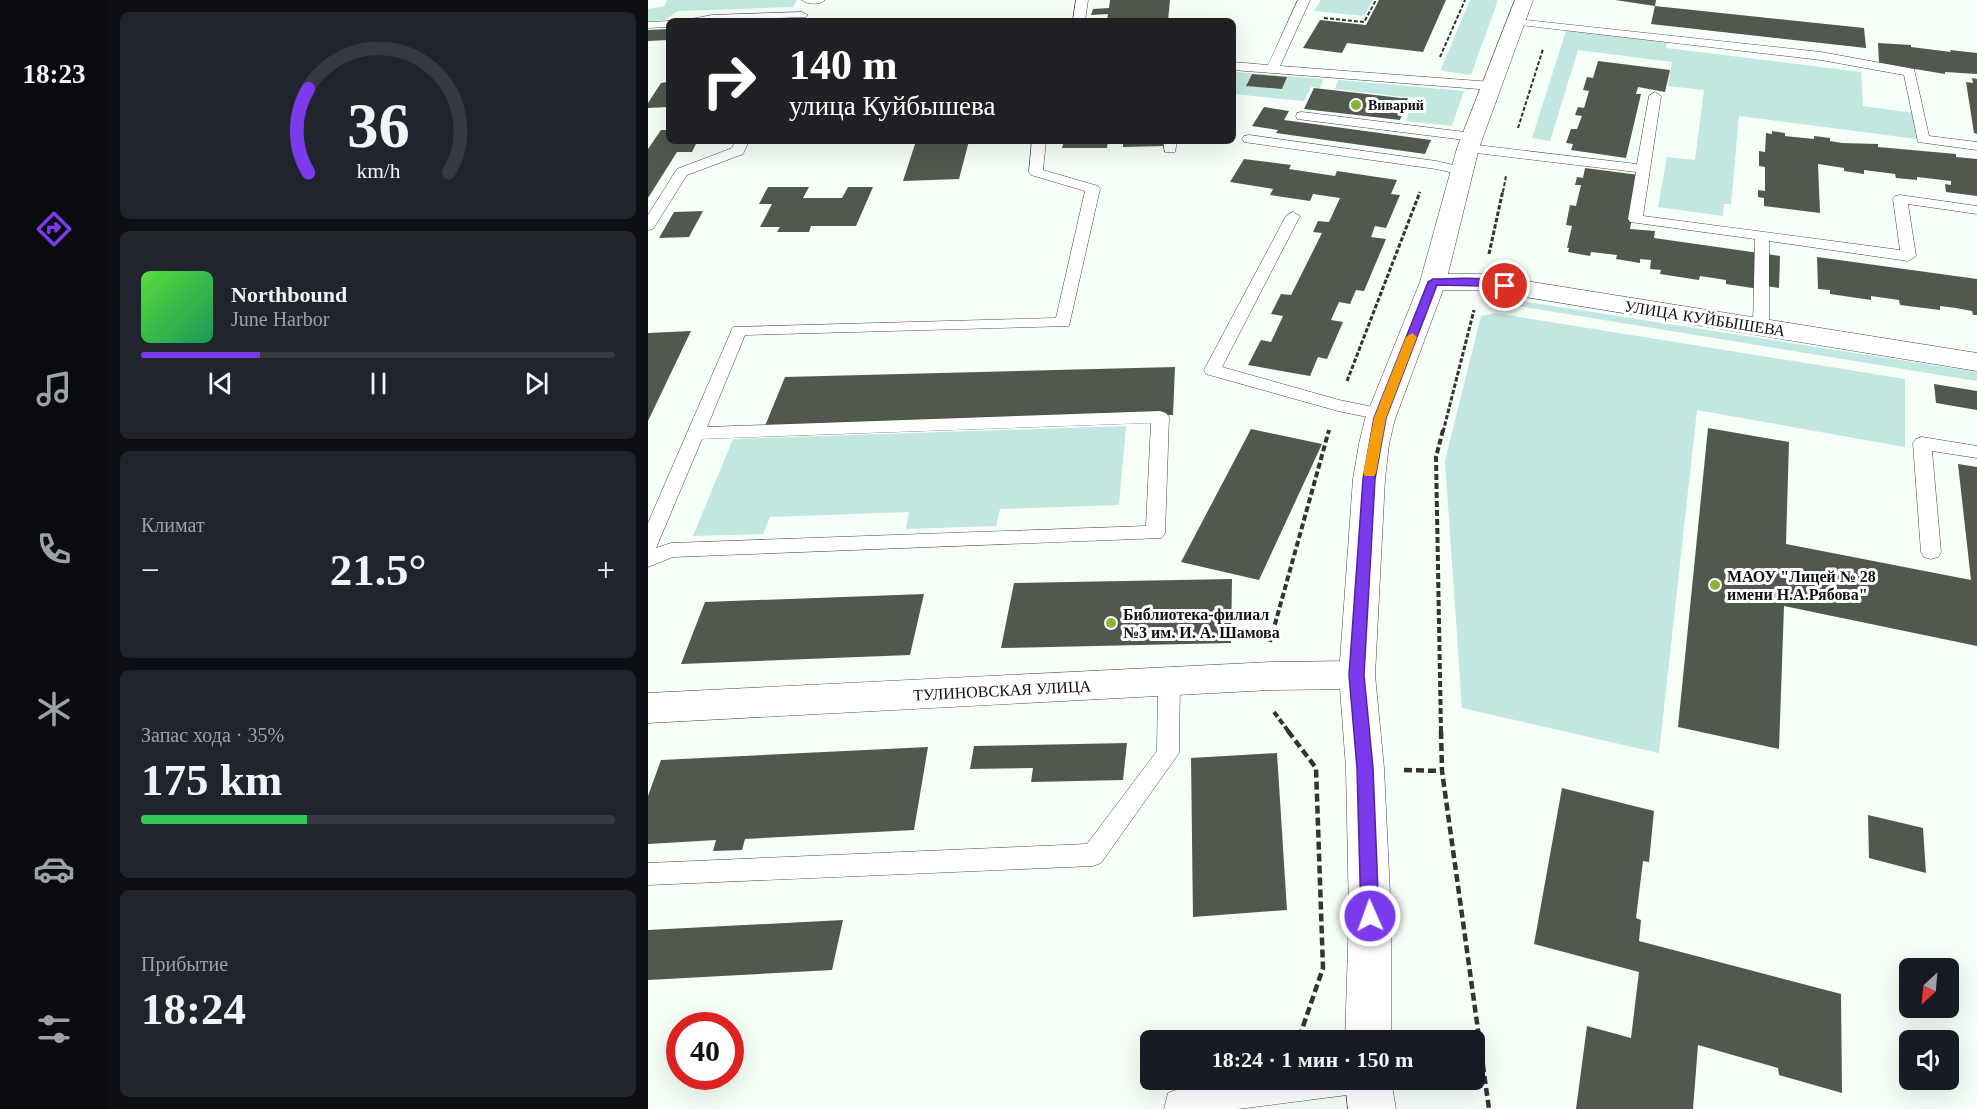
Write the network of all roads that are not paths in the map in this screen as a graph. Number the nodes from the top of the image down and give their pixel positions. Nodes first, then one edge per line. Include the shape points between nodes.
1 (808, 0) edge
2 (819, 0) edge
3 (1082, 0) edge
4 (1304, 0) edge
5 (1520, 11) edge
6 (712, 18) edge
7 (800, 18) edge
8 (1079, 18) edge
9 (666, 24) edge
10 (648, 25) edge
11 (1236, 66) edge
12 (1273, 68) junction
13 (1334, 72) junction
14 (1492, 86) junction
15 (1327, 88) dead end
16 (1654, 96) dead end
17 (1302, 116) dead end
18 (1249, 140) dead end
19 (741, 144) edge
20 (1039, 144) edge
21 (1977, 146) edge
22 (1468, 152) junction
23 (1643, 169) junction
24 (1977, 210) edge
25 (1293, 216) dead end
26 (648, 226) edge
27 (1762, 236) junction
28 (1433, 282) junction
29 (1761, 326) junction
30 (1977, 362) edge
31 (1382, 414) junction
32 (695, 433) junction
33 (1977, 452) edge
34 (648, 546) edge
35 (1931, 552) dead end
36 (648, 560) edge
37 (1357, 675) junction
38 (1169, 681) junction
39 (648, 708) edge
40 (648, 874) edge
41 (1368, 1030) edge
42 (1278, 1090) edge
43 (1369, 1090) edge
44 (1178, 1109) edge
45 (1372, 1109) edge

1 - 2 lane
1 - 7 lane
3 - 8 lane
4 - 12 lane
5 - 14 street
5 - 21 lane via 1550,26 1821,56 1910,72 1923,139
6 - 7 lane
9 - 10 lane
11 - 12 lane
12 - 13 lane
13 - 14 lane
13 - 15 lane
14 - 22 street
16 - 23 lane
17 - 22 lane
18 - 22 lane via 1436,165
19 - 26 lane via 738,151 682,172
20 - 32 lane via 1036,172 1092,189 1063,323 739,330
22 - 23 lane via 1510,153
22 - 28 street
23 - 27 lane via 1635,219
24 - 27 lane via 1900,200 1908,256
25 - 31 lane via 1212,370
27 - 29 lane
28 - 29 street, УЛИЦА КУЙБЫШЕВА via 1482,282
28 - 31 street
29 - 30 street, УЛИЦА КУЙБЫШЕВА
31 - 37 street via 1369,479
32 - 34 lane
32 - 36 lane via 1160,417 1155,533 671,550
33 - 35 lane via 1922,443
37 - 38 street, ТУЛИНОВСКАЯ УЛИЦА
37 - 41 street via 1370,916
38 - 39 street, ТУЛИНОВСКАЯ УЛИЦА
38 - 40 lane via 1168,753 1093,855
42 - 44 lane via 1178,1103
43 - 45 street

